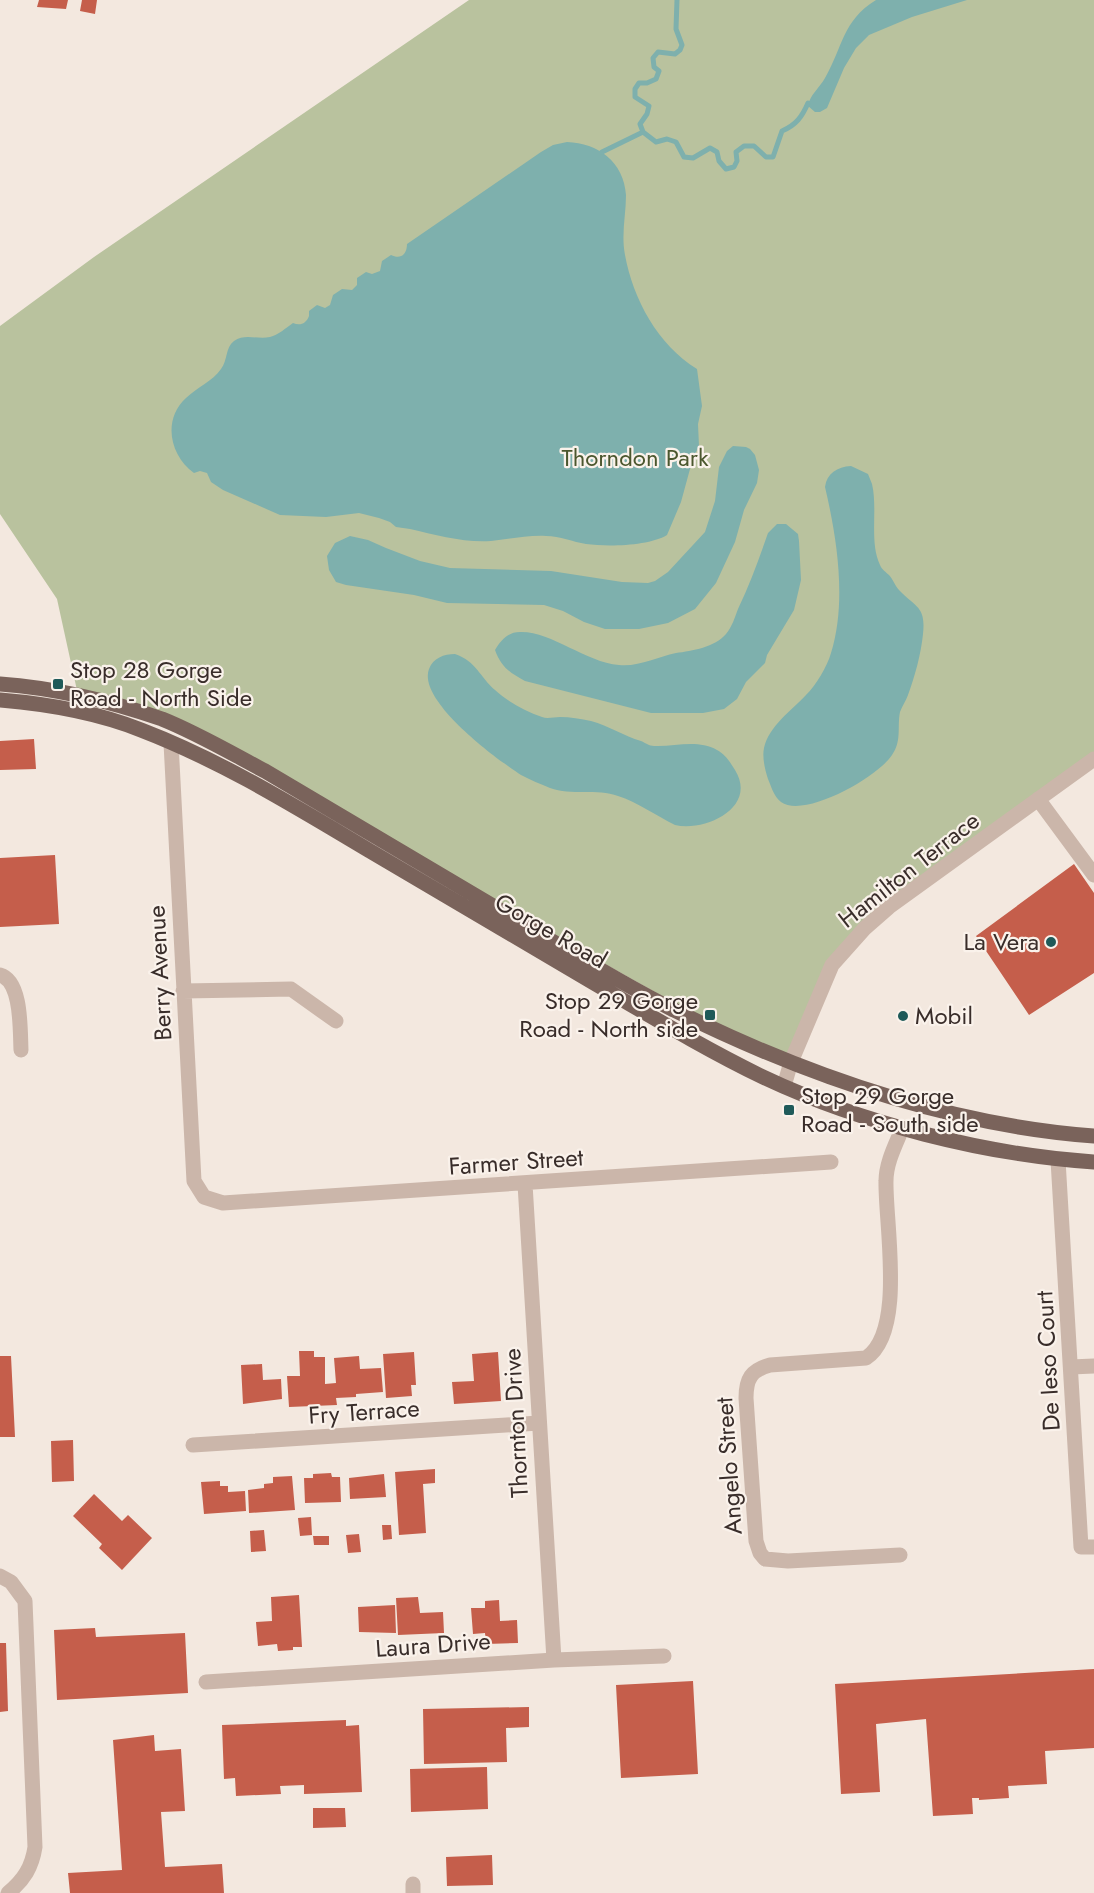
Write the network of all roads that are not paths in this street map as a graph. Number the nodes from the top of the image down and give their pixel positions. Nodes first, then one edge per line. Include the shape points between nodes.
1 (0, 684) edge
2 (0, 700) edge
3 (171, 743) junction
4 (1094, 759) edge
5 (1038, 799) junction
6 (1094, 875) edge
7 (0, 975) edge
8 (183, 991) junction
9 (336, 1021) dead end
10 (21, 1050) dead end
11 (791, 1062) junction
12 (784, 1086) junction
13 (902, 1129) junction
14 (1094, 1136) edge
15 (1058, 1160) junction
16 (831, 1162) dead end
17 (1094, 1162) edge
18 (525, 1184) junction
19 (204, 1197) joint
20 (1094, 1366) edge
21 (1071, 1367) junction
22 (538, 1424) junction
23 (193, 1445) dead end
24 (1094, 1547) edge
25 (900, 1555) dead end
26 (1, 1576) edge
27 (664, 1656) dead end
28 (554, 1660) junction
29 (206, 1682) dead end
30 (8, 1893) edge

1 - 11 main road, Gorge Road via 78,695 163,720 265,771 668,1006
2 - 3 main road, Gorge Road via 88,714
3 - 8 street, Berry Avenue
3 - 12 main road, Gorge Road via 287,802 646,1013
4 - 5 street, Hamilton Terrace
5 - 6 street
5 - 11 street, Hamilton Terrace via 865,928 832,964
7 - 10 street via 14,986
8 - 9 street via 291,989
8 - 19 street, Berry Avenue via 194,1180
11 - 12 street, Hamilton Terrace
11 - 14 main road, Gorge Road via 926,1108 1050,1132
12 - 13 main road, Gorge Road
13 - 15 main road, Gorge Road
13 - 25 street, Angelo Street via 885,1179 892,1269 880,1345 866,1358 759,1368 746,1384 760,1554 765,1559 788,1562
15 - 17 main road, Gorge Road
15 - 21 street, De Ieso Court
16 - 18 street, Farmer Street
18 - 19 street, Farmer Street via 223,1203
18 - 22 street, Thornton Drive
20 - 21 street
21 - 24 street, De Ieso Court via 1081,1547
22 - 23 street, Fry Terrace
22 - 28 street, Thornton Drive
26 - 30 street via 11,1582 25,1601 35,1838 33,1862 23,1880
27 - 28 street, Laura Drive
28 - 29 street, Laura Drive

